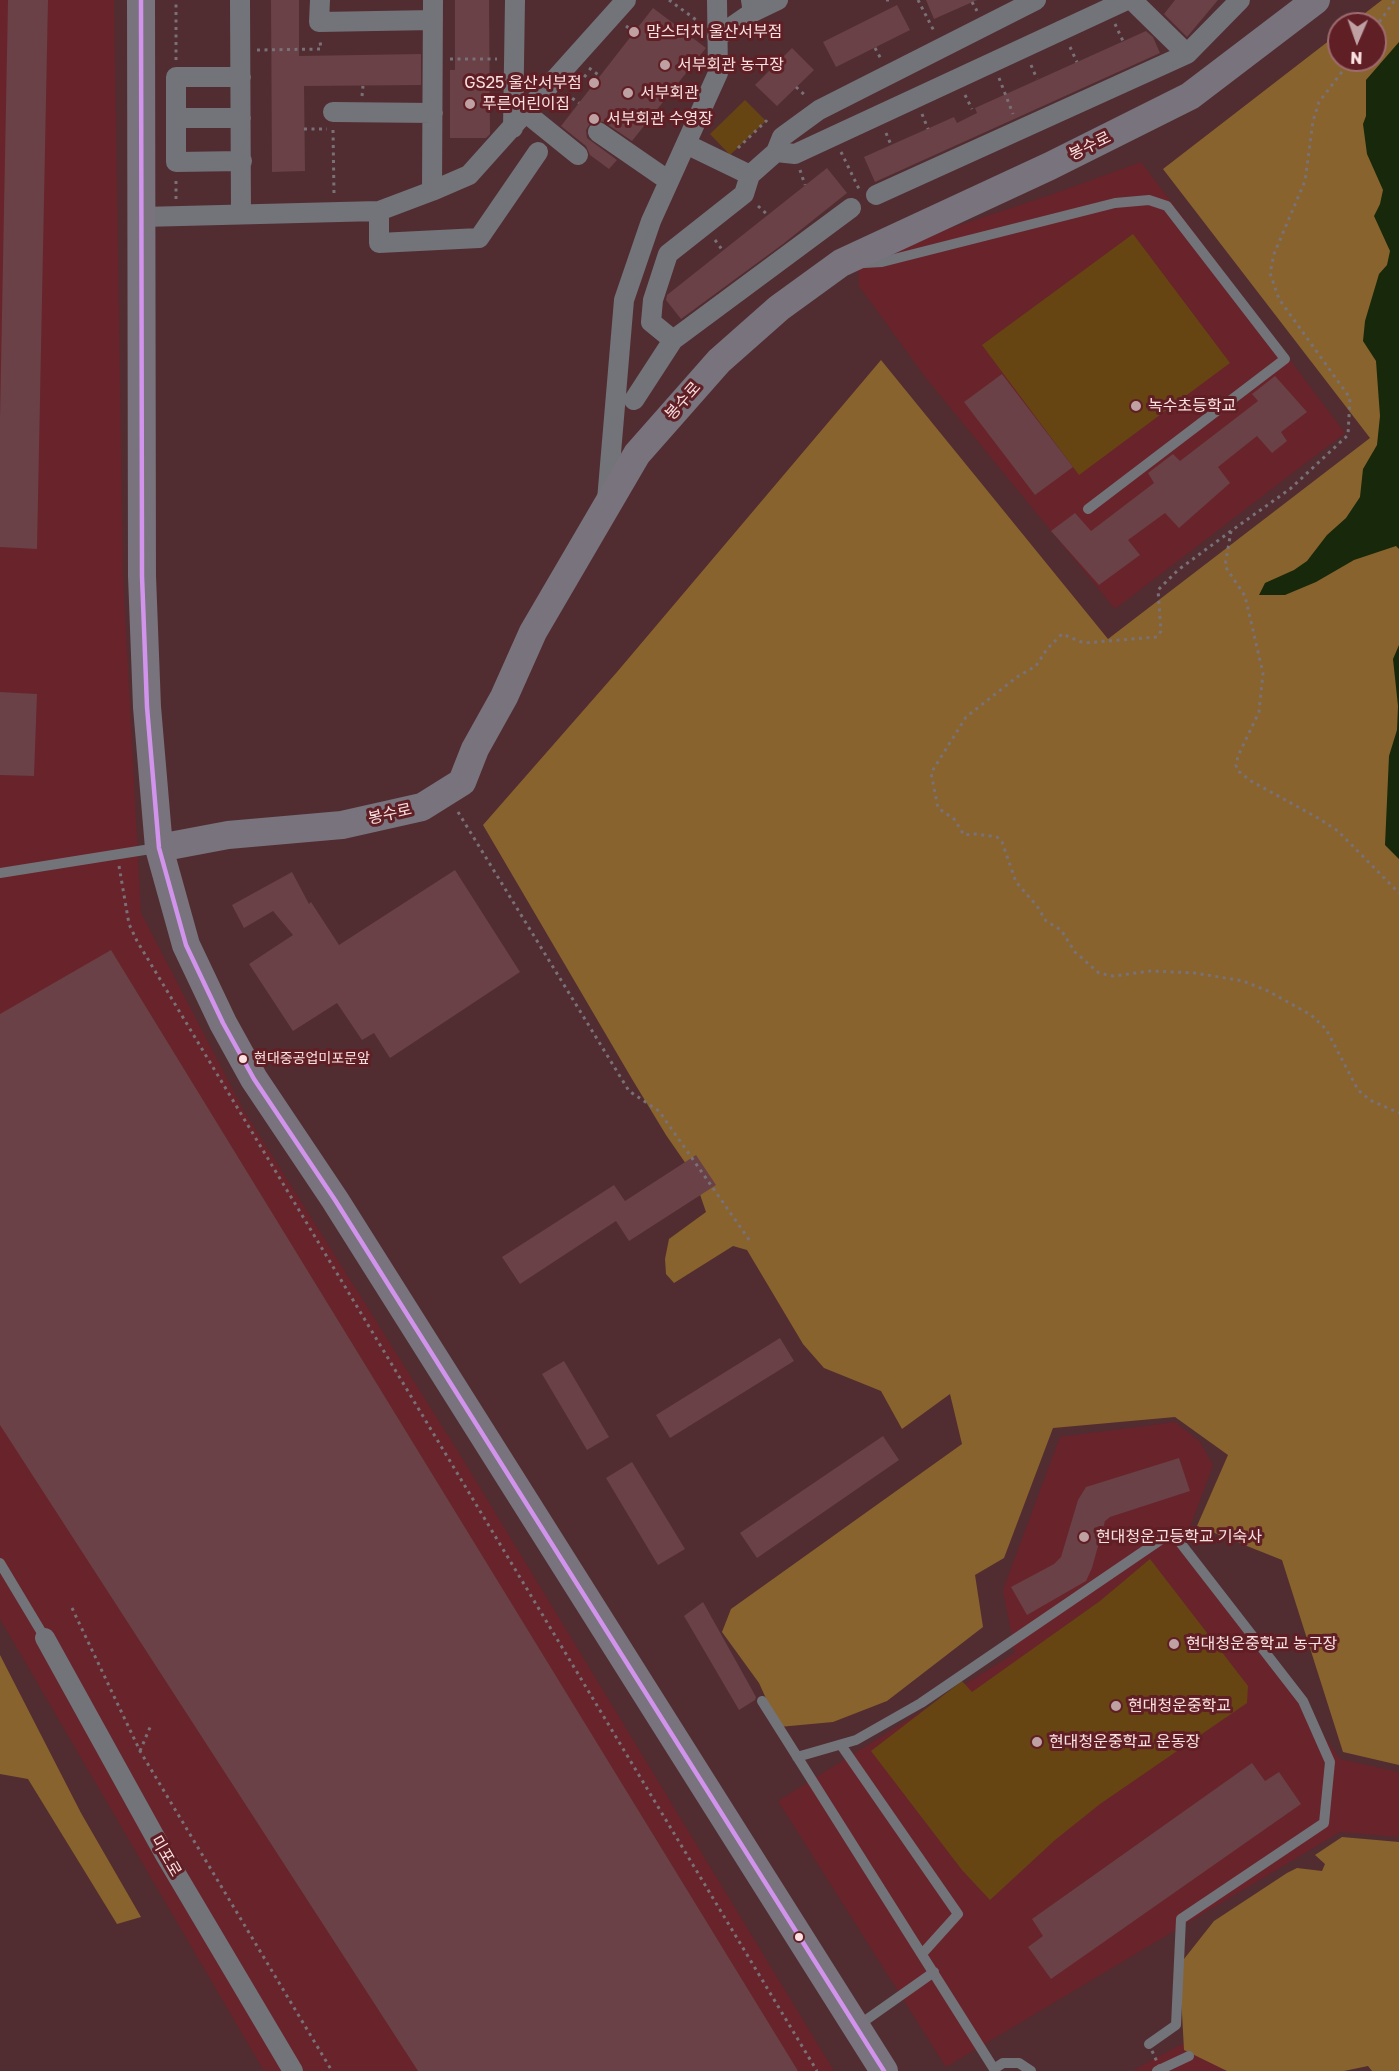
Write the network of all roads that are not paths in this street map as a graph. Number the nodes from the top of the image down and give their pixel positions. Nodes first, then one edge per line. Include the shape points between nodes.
1 (141, 0) edge
2 (240, 0) edge
3 (320, 0) edge
4 (433, 0) edge
5 (515, 0) edge
6 (606, 0) edge
7 (626, 0) edge
8 (717, 0) edge
9 (778, 0) edge
10 (1036, 0) edge
11 (1127, 0) edge
12 (1132, 0) edge
13 (1240, 0) edge
14 (1316, 0) edge
15 (752, 6) edge
16 (433, 20) junction
17 (607, 22) junction
18 (717, 37) junction
19 (1187, 54) junction
20 (241, 77) junction
21 (432, 113) junction
22 (526, 113) junction
23 (176, 118) junction
24 (241, 118) junction
25 (333, 121) road end
26 (513, 128) junction
27 (598, 132) dead end
28 (686, 144) junction
29 (538, 152) dead end
30 (776, 152) junction
31 (579, 155) dead end
32 (242, 161) junction
33 (750, 175) junction
34 (669, 181) junction
35 (432, 191) junction
36 (380, 211) junction
37 (241, 214) junction
38 (141, 217) junction
39 (842, 262) junction
40 (674, 340) junction
41 (634, 400) dead end
42 (607, 504) junction
43 (1088, 509) dead end
44 (159, 848) junction
45 (0, 873) edge
46 (0, 1563) edge
47 (45, 1638) joint
48 (762, 1701) dead end
49 (841, 1745) junction
50 (797, 1757) junction
51 (922, 1954) junction
52 (934, 1972) junction
53 (856, 2027) junction
54 (1149, 2044) road end
55 (1189, 2056) dead end
56 (293, 2071) edge
57 (884, 2071) edge
58 (1031, 2071) edge
59 (1159, 2071) edge

1 - 38 main road
2 - 20 street
3 - 16 street via 320,22
4 - 16 street
5 - 26 street
6 - 17 street
7 - 17 street
8 - 18 street
9 - 15 street
10 - 30 street via 819,110 782,137
11 - 30 street via 795,154
12 - 19 street
13 - 19 street
14 - 39 main road, 봉수로 via 1190,96
15 - 18 street
16 - 21 street
17 - 22 street
18 - 28 street via 718,73
19 - 40 street via 862,198
20 - 23 street via 176,77
20 - 24 street
21 - 25 street
21 - 35 street
22 - 26 street
22 - 31 street
23 - 24 street
23 - 32 street via 176,162
24 - 32 street
26 - 35 street via 469,175
27 - 34 street
28 - 33 street
28 - 34 street
29 - 36 street via 479,238 379,243
30 - 33 street
32 - 37 street
33 - 40 street via 744,194 668,254 653,300 651,322
34 - 42 street via 624,300
35 - 36 street
36 - 37 street
37 - 38 street
38 - 44 main road via 142,576 147,707
39 - 42 main road, 봉수로 via 779,308 719,361 637,454
39 - 43 lane via 882,262 1115,203 1149,200 1167,206 1285,359
40 - 41 street
42 - 44 main road, 봉수로 via 534,632 462,782 422,807 342,825 228,835
44 - 45 lane
44 - 53 main road via 186,945 254,1079 335,1200
46 - 47 lane
47 - 56 street, 미포로 via 165,1855
48 - 50 lane
49 - 50 lane
49 - 51 lane via 958,1914
49 - 54 lane via 921,1703 1172,1532 1303,1701 1330,1762 1324,1823 1181,1919 1176,2025
50 - 51 lane
51 - 52 lane
52 - 53 lane
52 - 58 lane via 994,2068 1019,2063
53 - 57 main road
55 - 59 lane

